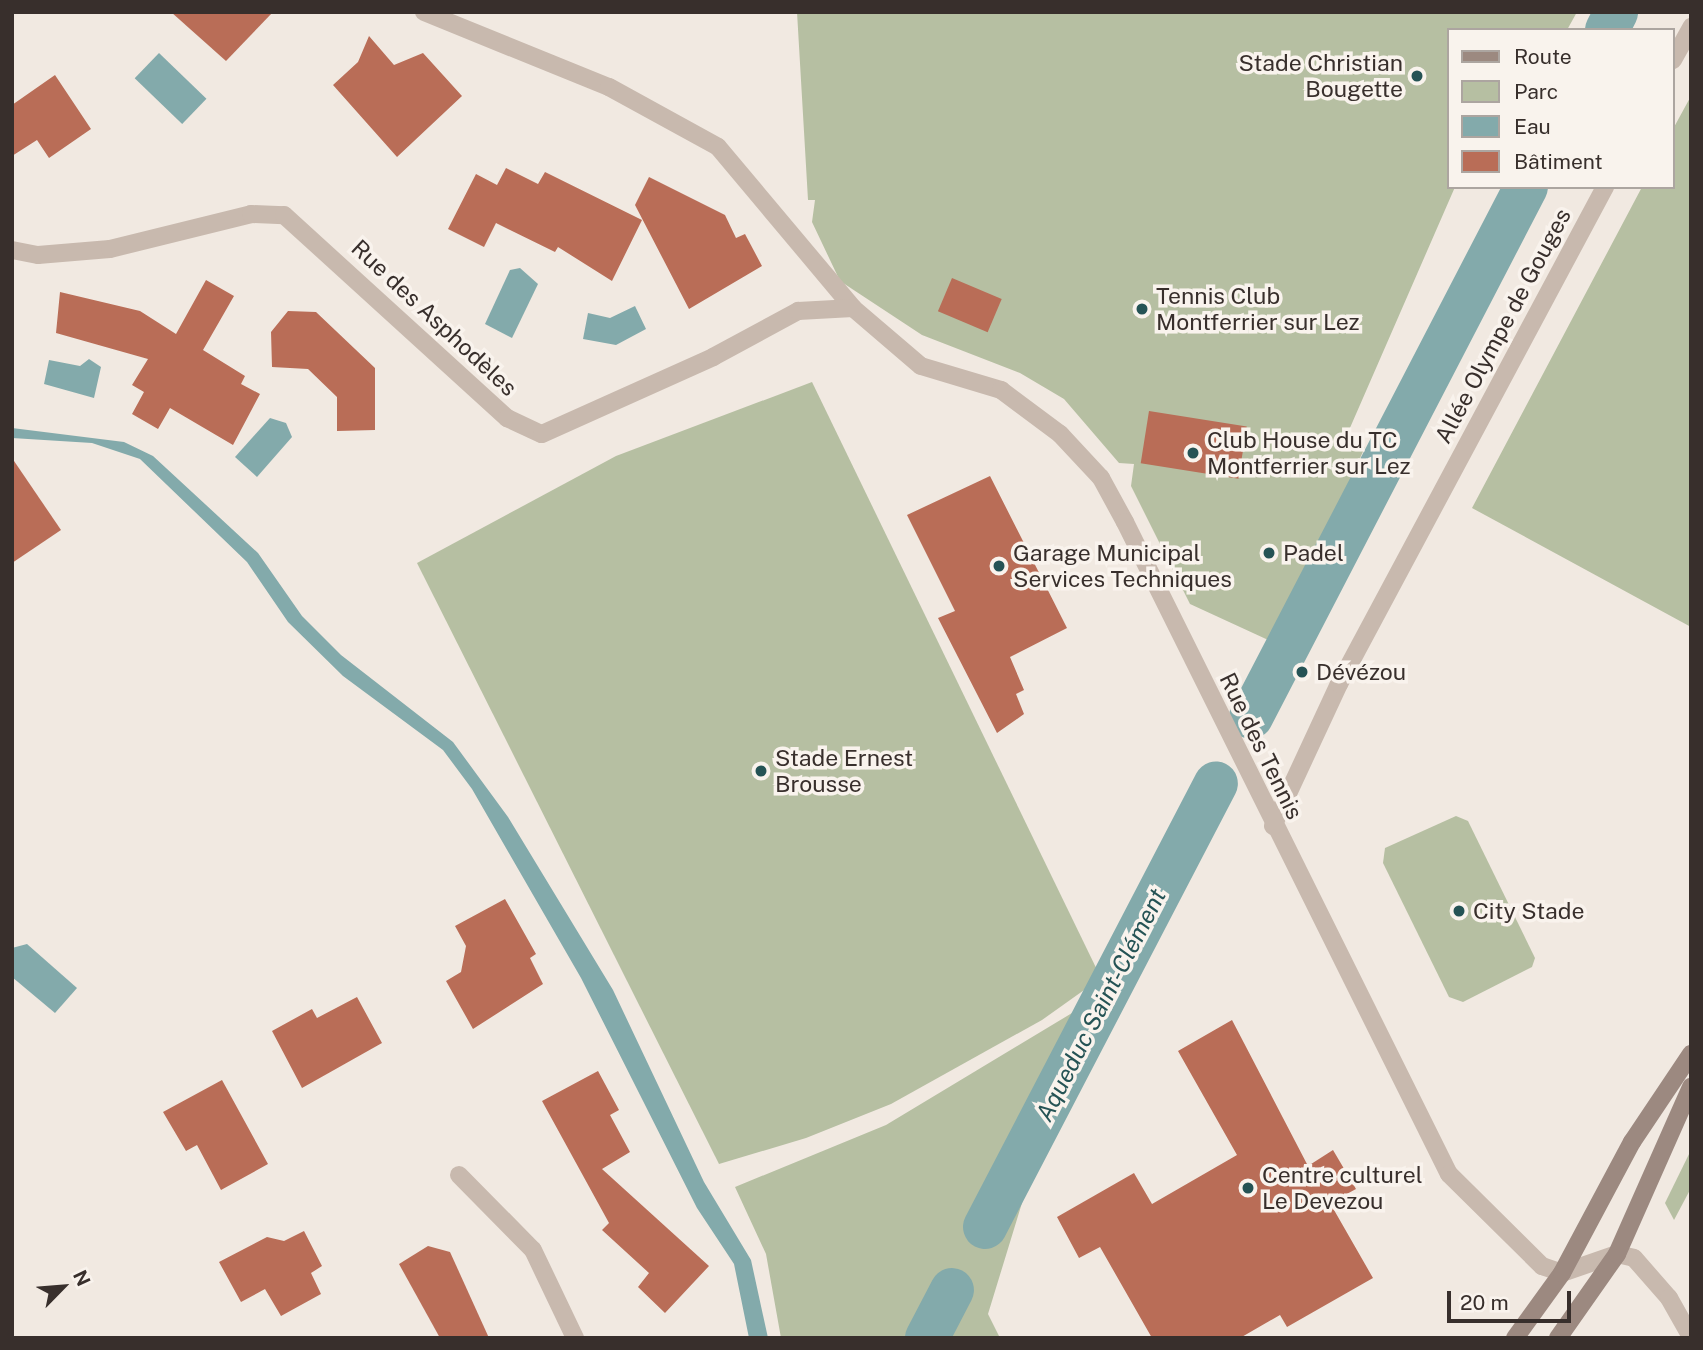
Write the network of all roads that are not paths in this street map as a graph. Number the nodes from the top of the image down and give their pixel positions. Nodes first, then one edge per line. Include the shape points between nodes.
1 (424, 12) edge
2 (1691, 27) edge
3 (1675, 56) edge
4 (1604, 189) edge
5 (12, 250) edge
6 (853, 308) junction
7 (1273, 826) junction
8 (1691, 1054) edge
9 (1691, 1087) edge
10 (458, 1175) dead end
11 (1617, 1254) junction
12 (1562, 1273) junction
13 (1691, 1337) edge
14 (575, 1338) edge
15 (1515, 1338) edge
16 (1558, 1338) edge

1 - 6 street, Rue des Tennis via 609,87 718,147
2 - 3 street
4 - 7 street, Allée Olympe de Gouges via 1339,684
5 - 6 street, Rue des Asphodèles via 38,255 110,249 251,214 284,215 507,418 542,434 701,363 798,311
6 - 7 street, Rue des Tennis via 921,366 1001,390 1060,435 1101,478
7 - 12 street, Rue des Tennis via 1449,1174 1535,1260
8 - 12 street via 1632,1142
9 - 11 street
10 - 14 street via 533,1250
11 - 12 street
11 - 13 street via 1634,1258 1654,1278
11 - 16 street
12 - 15 street

